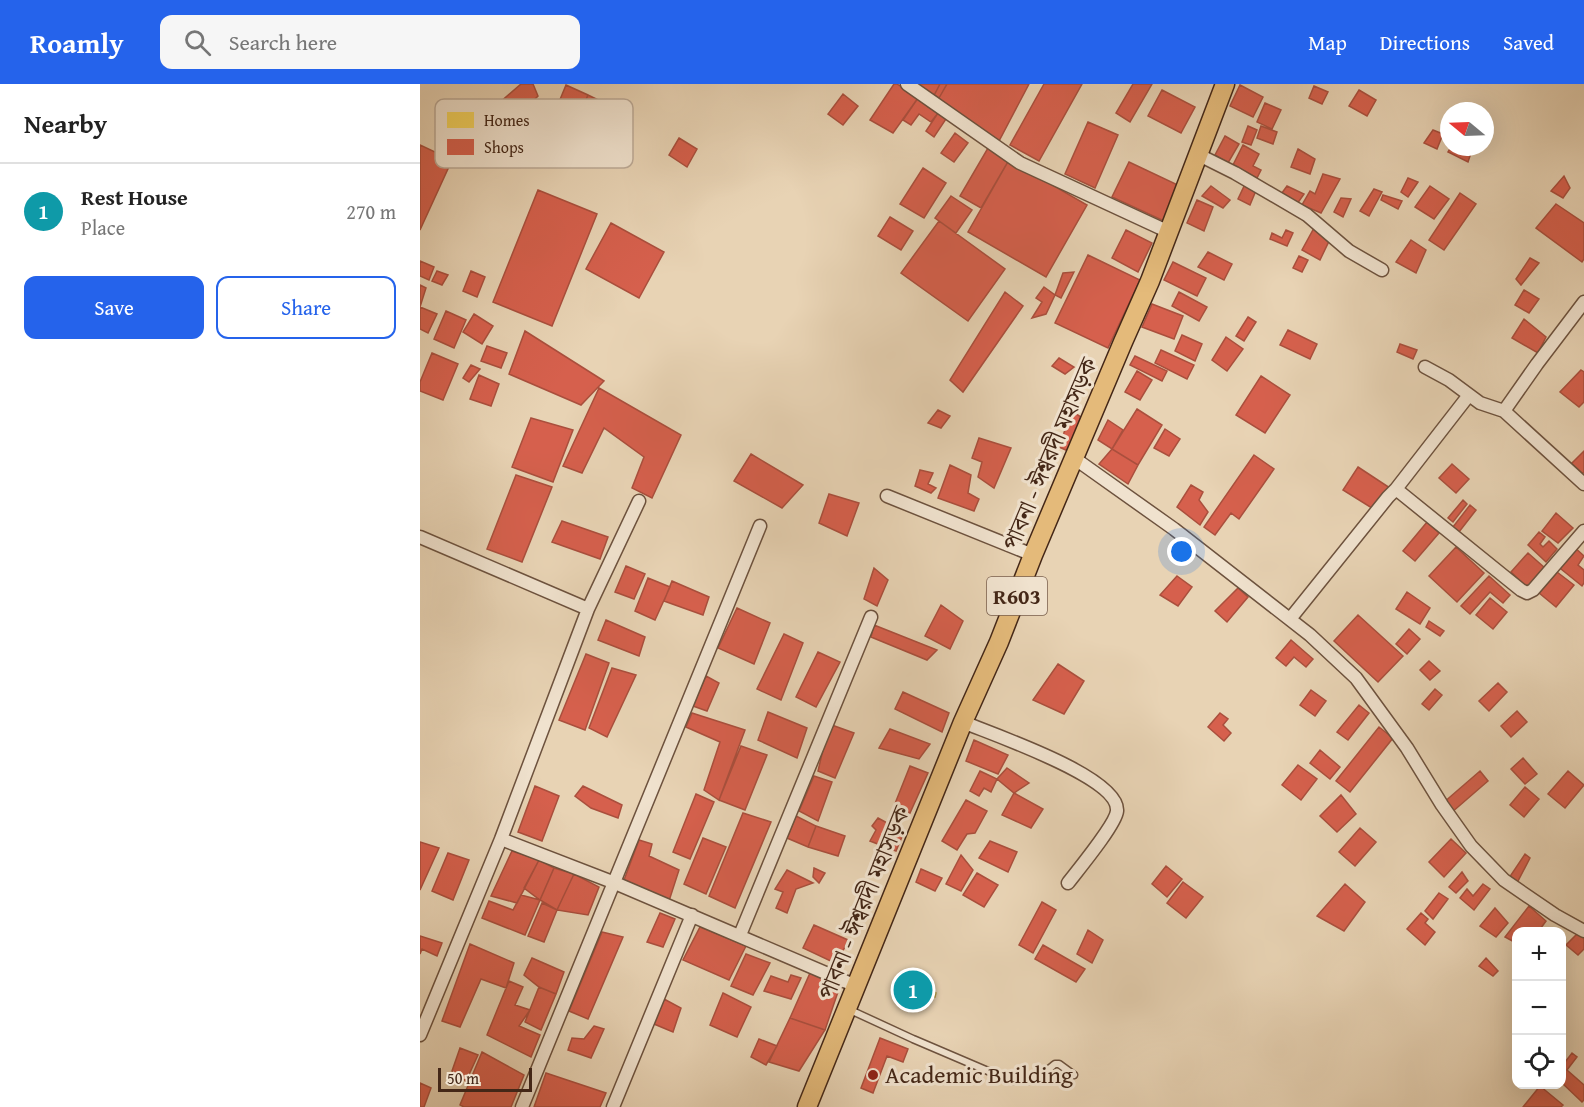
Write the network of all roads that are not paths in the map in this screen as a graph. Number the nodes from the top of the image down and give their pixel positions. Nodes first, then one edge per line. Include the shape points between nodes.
1 (907, 84) edge
2 (1226, 84) edge
3 (1199, 155) junction
4 (1169, 232) junction
5 (1382, 270) dead end
6 (1584, 302) edge
7 (1425, 367) dead end
8 (1469, 395) junction
9 (1504, 411) junction
10 (1074, 458) junction
11 (1584, 484) edge
12 (1396, 489) junction
13 (887, 495) dead end
14 (639, 501) dead end
15 (759, 526) dead end
16 (1584, 531) edge
17 (420, 537) edge
18 (1033, 555) junction
19 (588, 609) junction
20 (871, 617) dead end
21 (1290, 619) junction
22 (963, 722) junction
23 (501, 839) junction
24 (615, 883) junction
25 (1068, 883) dead end
26 (692, 915) junction
27 (1584, 931) edge
28 (740, 935) junction
29 (856, 986) junction
30 (847, 1009) junction
31 (421, 1031) edge
32 (1074, 1075) dead end
33 (522, 1107) edge
34 (613, 1107) edge
35 (807, 1107) edge

1 - 4 street via 1020,163
2 - 3 main road, পাবনা - ঈশ্বরদী মহাসড়ক / R603
3 - 4 main road, পাবনা - ঈশ্বরদী মহাসড়ক / R603
3 - 5 street via 1307,215 1349,251
4 - 10 main road, পাবনা - ঈশ্বরদী মহাসড়ক / R603
6 - 9 street
7 - 8 street
8 - 9 street
8 - 12 street
9 - 11 street
10 - 18 main road, পাবনা - ঈশ্বরদী মহাসড়ক / R603
10 - 21 street
12 - 16 street via 1527,593
12 - 21 street
13 - 18 street
14 - 19 street
15 - 24 street
17 - 19 street
18 - 22 main road, পাবনা - ঈশ্বরদী মহাসড়ক / R603
19 - 23 street
20 - 28 street
21 - 27 street via 1356,678 1471,846 1503,880
22 - 25 street via 1070,766 1093,779 1116,802 1113,823
22 - 29 main road, পাবনা - ঈশ্বরদী মহাসড়ক / R603
23 - 24 street
23 - 31 street
24 - 26 street
24 - 33 street
26 - 28 street
26 - 34 street
28 - 29 street
29 - 30 main road, পাবনা - ঈশ্বরদী মহাসড়ক / R603
30 - 32 lane via 1008,1080 1034,1080 1055,1064
30 - 35 main road, পাবনা - ঈশ্বরদী মহাসড়ক / R603

